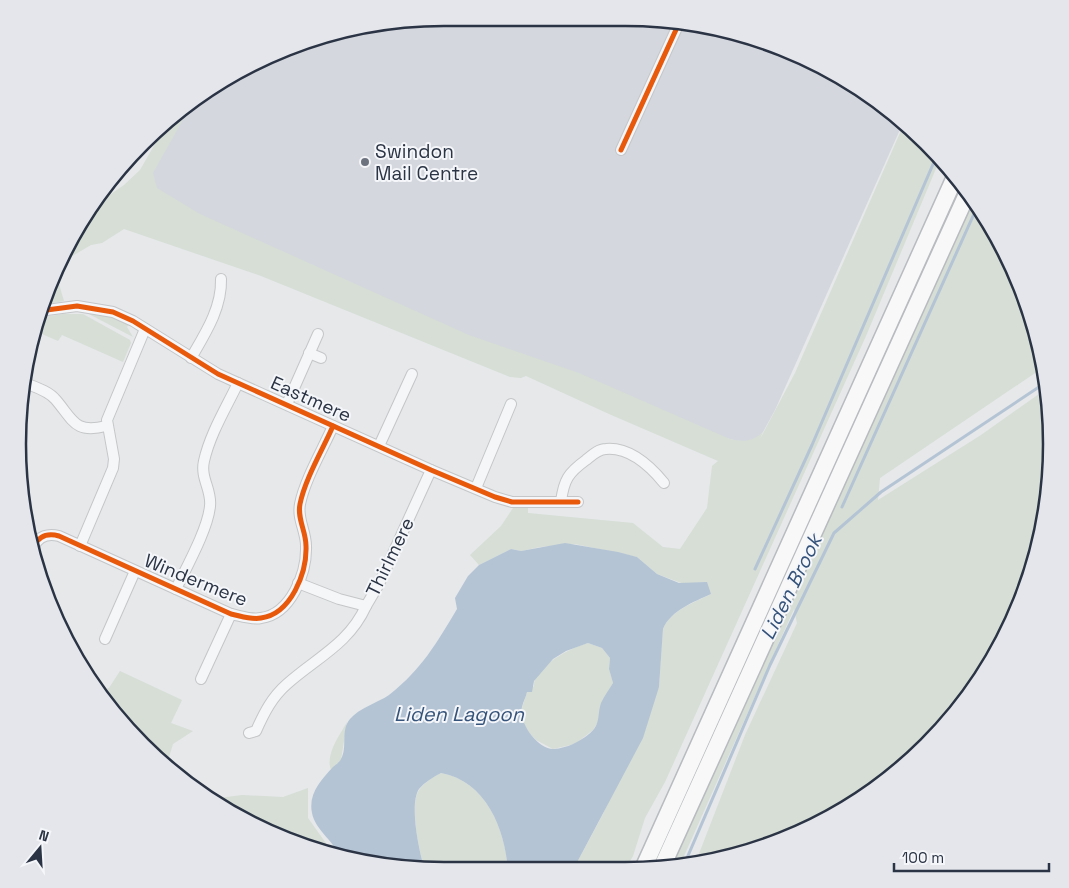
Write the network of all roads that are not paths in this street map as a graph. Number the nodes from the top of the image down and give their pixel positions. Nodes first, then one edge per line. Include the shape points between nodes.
1 (676, 30) edge
2 (622, 150) dead end
3 (952, 185) edge
4 (964, 201) edge
5 (221, 279) dead end
6 (48, 309) edge
7 (145, 329) junction
8 (318, 334) dead end
9 (309, 353) junction
10 (191, 358) junction
11 (321, 358) dead end
12 (412, 374) dead end
13 (238, 383) junction
14 (31, 386) edge
15 (287, 404) junction
16 (511, 404) dead end
17 (106, 426) junction
18 (333, 426) junction
19 (379, 446) junction
20 (431, 470) junction
21 (664, 483) dead end
22 (476, 488) junction
23 (561, 501) junction
24 (578, 502) dead end
25 (38, 542) edge
26 (80, 546) junction
27 (135, 571) junction
28 (298, 583) junction
29 (176, 589) junction
30 (366, 606) junction
31 (231, 614) junction
32 (105, 639) dead end
33 (201, 679) dead end
34 (249, 733) dead end
35 (665, 860) edge
36 (646, 861) edge

1 - 2 street
3 - 36 highway
4 - 35 highway
5 - 10 street via 214,314
6 - 7 street, Eastmere via 89,306 113,312
7 - 10 street, Eastmere
7 - 17 street
8 - 9 street, Eastmere
9 - 11 street
9 - 15 street, Eastmere
10 - 13 street, Eastmere
12 - 19 street
13 - 15 street, Eastmere
13 - 29 street via 204,458 202,475 210,508
14 - 17 street via 49,394 70,420 81,427 95,429
15 - 18 street, Eastmere
16 - 22 street
17 - 26 street via 113,468
18 - 19 street, Eastmere
18 - 28 street, Windermere via 301,501 300,518 306,547
19 - 20 street, Eastmere
20 - 22 street, Eastmere
20 - 30 street, Thirlmere
21 - 23 street via 642,460 606,449 599,450 568,476 563,484
22 - 23 street, Eastmere via 512,502
23 - 24 street, Eastmere
25 - 26 street, Windermere via 53,534
26 - 27 street, Windermere
27 - 29 street, Windermere
27 - 32 street, Windermere
28 - 30 street, Thirlmere
28 - 31 street, Windermere via 285,605 274,614 254,619
29 - 31 street, Windermere
30 - 34 street via 354,629 341,643 288,683 267,706 256,731
31 - 33 street, Windermere

